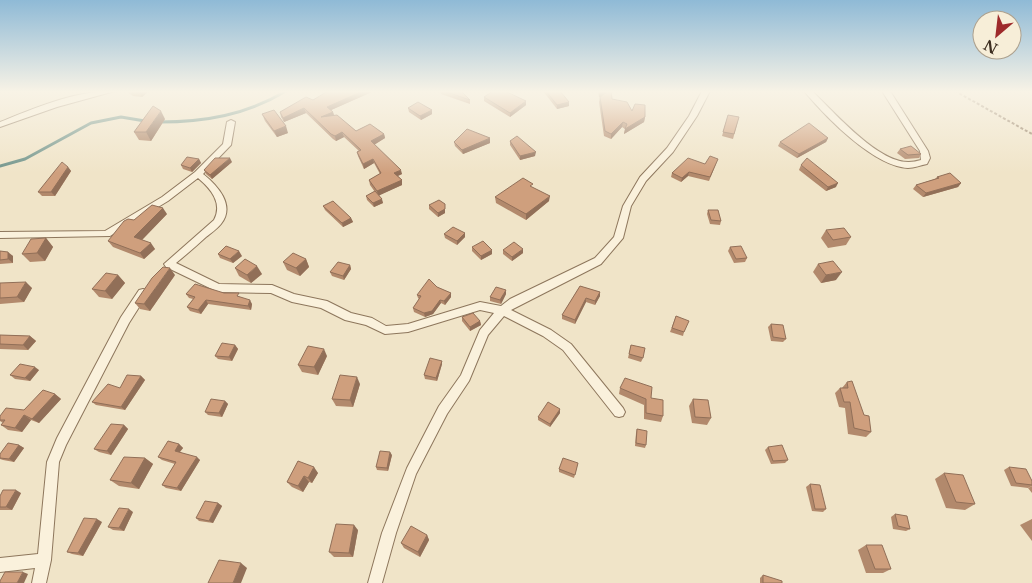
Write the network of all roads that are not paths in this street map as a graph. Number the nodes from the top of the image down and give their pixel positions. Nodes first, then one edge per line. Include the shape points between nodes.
1 (17, 118) edge
2 (692, 118) edge
3 (838, 118) edge
4 (906, 118) edge
5 (232, 122) dead end
6 (0, 125) edge
7 (198, 174) junction
8 (0, 234) edge
9 (160, 272) junction
10 (502, 310) junction
11 (619, 412) dead end
12 (44, 560) junction
13 (0, 565) edge
14 (39, 583) edge
15 (375, 583) edge

1 - 6 street
2 - 10 street via 670,150 643,179 631,199 618,238 598,261
3 - 4 street via 887,160 908,166 924,162 926,158
5 - 7 street via 226,145
7 - 8 street via 165,199 107,234
7 - 9 street via 216,190 223,215
9 - 10 street via 218,288 272,289 292,298 323,304 386,330 408,328 480,306
9 - 12 street via 125,320 60,442 50,479
10 - 11 street via 567,347
10 - 15 street via 479,342 465,378 443,410 411,472
12 - 13 street
12 - 14 street

